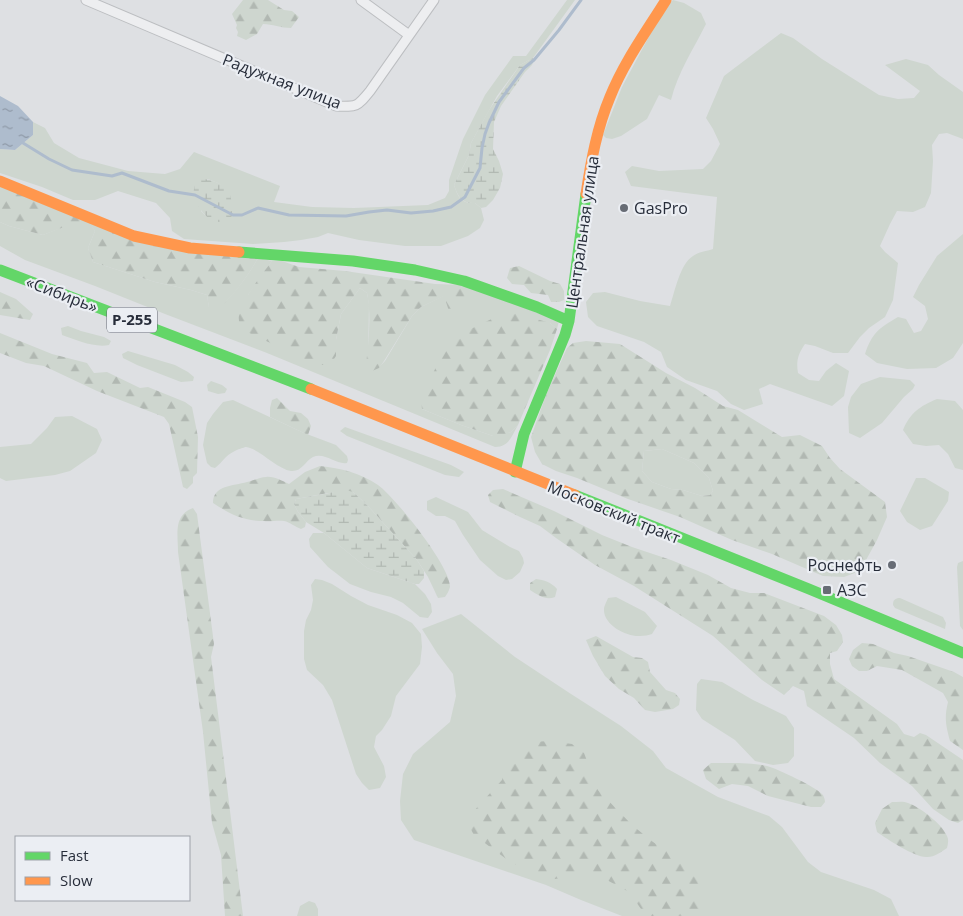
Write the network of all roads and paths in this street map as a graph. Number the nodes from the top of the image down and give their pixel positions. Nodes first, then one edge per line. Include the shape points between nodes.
1 (86, 0) edge
2 (361, 0) edge
3 (434, 0) edge
4 (666, 0) edge
5 (409, 36) junction
6 (0, 181) edge
7 (0, 270) edge
8 (569, 321) junction
9 (264, 370) joint
10 (515, 472) junction
11 (963, 653) edge

1 - 5 street, Радужная улица via 336,106 360,104
2 - 5 street
3 - 5 street, Радужная улица
4 - 8 main road, Центральная улица via 617,81 604,112 589,173
6 - 8 main road via 134,236 190,248 352,261 415,270 464,281
7 - 9 main road, «Сибирь» / Р-255
8 - 10 main road, Центральная улица via 524,434
9 - 10 main road, Московский тракт
10 - 11 main road, Московский тракт

